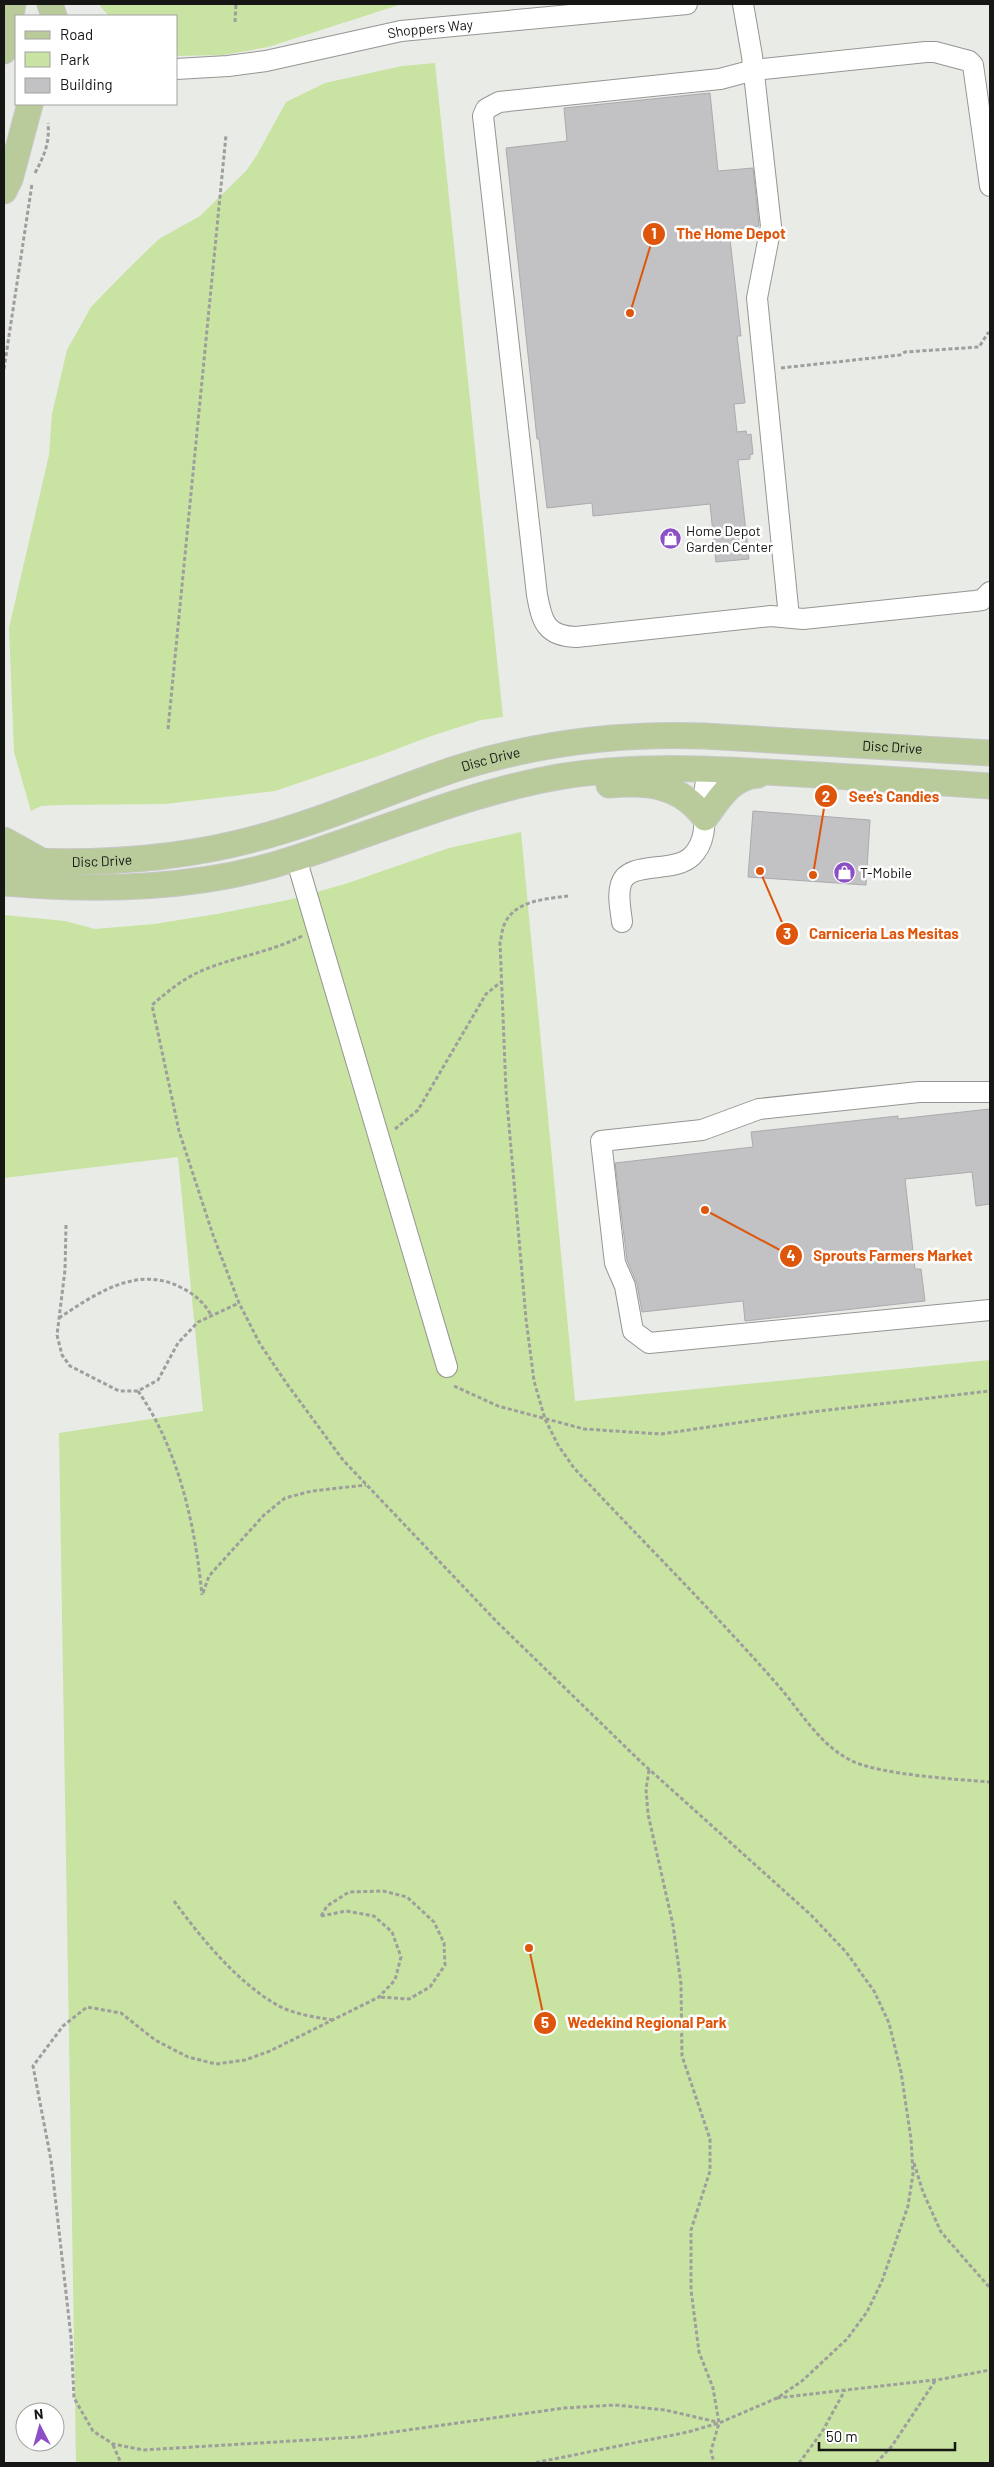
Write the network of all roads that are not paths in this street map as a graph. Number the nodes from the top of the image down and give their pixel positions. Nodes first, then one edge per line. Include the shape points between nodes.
1 (13, 4) edge
2 (687, 4) edge
3 (743, 4) edge
4 (4, 51) edge
5 (178, 69) edge
6 (754, 70) junction
7 (39, 111) edge
8 (990, 186) edge
9 (4, 191) edge
10 (990, 592) edge
11 (789, 617) junction
12 (899, 748) junction
13 (990, 753) edge
14 (495, 758) junction
15 (711, 769) junction
16 (780, 773) junction
17 (920, 781) junction
18 (990, 786) edge
19 (471, 798) junction
20 (990, 800) edge
21 (704, 818) junction
22 (4, 840) edge
23 (296, 858) junction
24 (4, 860) edge
25 (42, 862) junction
26 (10, 885) edge
27 (622, 922) dead end
28 (990, 1092) edge
29 (990, 1310) edge
30 (450, 1376) road end

1 - 4 main road
2 - 5 street, Shoppers Way via 401,31 266,61
3 - 6 street
6 - 8 street via 926,52 969,61 975,73
6 - 11 street via 771,226 757,298
6 - 11 street via 720,79 499,102 486,109 484,116 542,621 557,634 576,637 770,616
7 - 9 main road
10 - 11 street via 975,602 803,619
12 - 13 main road, Disc Drive
12 - 14 main road, Disc Drive via 668,734 547,746
12 - 15 main road via 818,760 734,755 718,761
14 - 23 main road via 440,789 321,832 312,837
14 - 25 main road, Disc Drive via 295,826 221,847 133,860
15 - 16 main road, Disc Drive
15 - 19 main road, Disc Drive via 600,771 513,786
15 - 21 street via 704,783
16 - 17 main road, Disc Drive
16 - 21 main road via 739,779 731,784
17 - 18 main road, Disc Drive
17 - 20 main road
19 - 21 main road via 614,784 664,786 689,800
19 - 23 main road, Disc Drive
21 - 27 street via 701,842 691,857 676,865 638,870 626,876 619,892
22 - 25 main road
23 - 26 main road, Disc Drive via 255,870 168,885
23 - 30 street
24 - 25 main road, Disc Drive
28 - 29 street via 919,1092 759,1109 702,1130 601,1141 615,1263 625,1286 633,1331 649,1344

